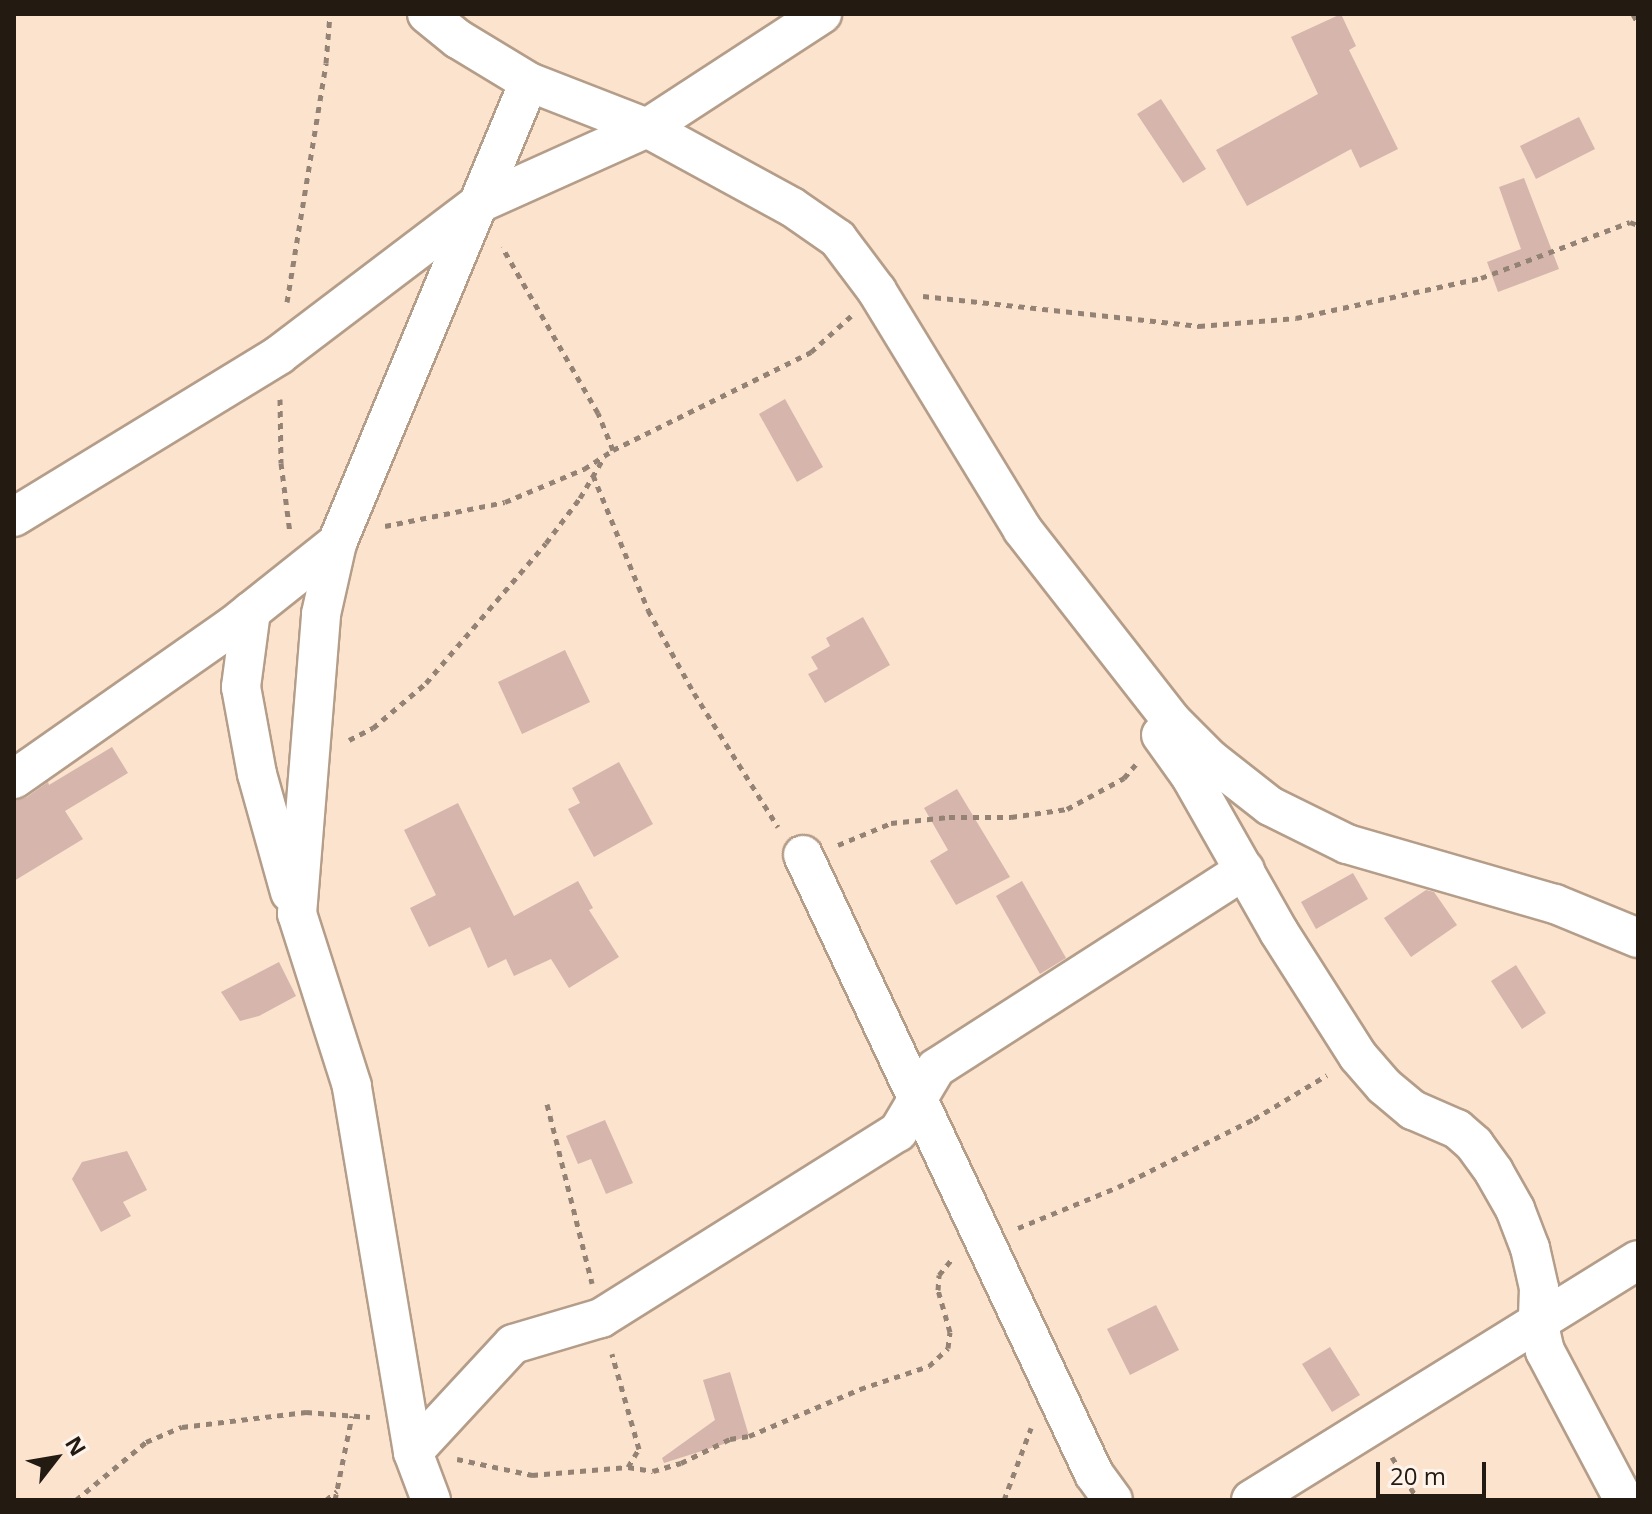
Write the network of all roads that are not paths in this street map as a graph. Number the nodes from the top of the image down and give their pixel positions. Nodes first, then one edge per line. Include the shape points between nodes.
1 (427, 14) edge
2 (822, 14) edge
3 (529, 82) junction
4 (647, 128) junction
5 (478, 204) junction
6 (14, 517) edge
7 (337, 543) junction
8 (251, 611) junction
9 (1161, 735) road end
10 (14, 779) edge
11 (803, 855) road end
12 (1245, 870) junction
13 (297, 914) junction
14 (1638, 938) edge
15 (918, 1098) junction
16 (1638, 1260) edge
17 (1538, 1321) junction
18 (410, 1436) junction
19 (431, 1500) edge
20 (1113, 1500) edge
21 (1251, 1500) edge
22 (1624, 1500) edge

1 - 3 street
2 - 4 street
3 - 4 street
3 - 5 street
4 - 5 street
4 - 14 street via 792,207 857,261 1022,529 1172,721 1210,759 1270,806 1347,844 1555,904
5 - 6 street via 279,355
5 - 7 street
7 - 8 street
7 - 13 street via 321,614
8 - 10 street
8 - 13 street via 241,687 257,774
9 - 12 street
11 - 15 street
12 - 15 street via 936,1068
12 - 17 street via 1358,1056 1413,1110 1457,1129 1494,1172 1530,1248 1539,1288
13 - 18 street via 352,1086
15 - 18 street via 898,1132 601,1318 513,1344
15 - 20 street via 1094,1474
16 - 17 street
17 - 21 street
17 - 22 street via 1545,1351
18 - 19 street

